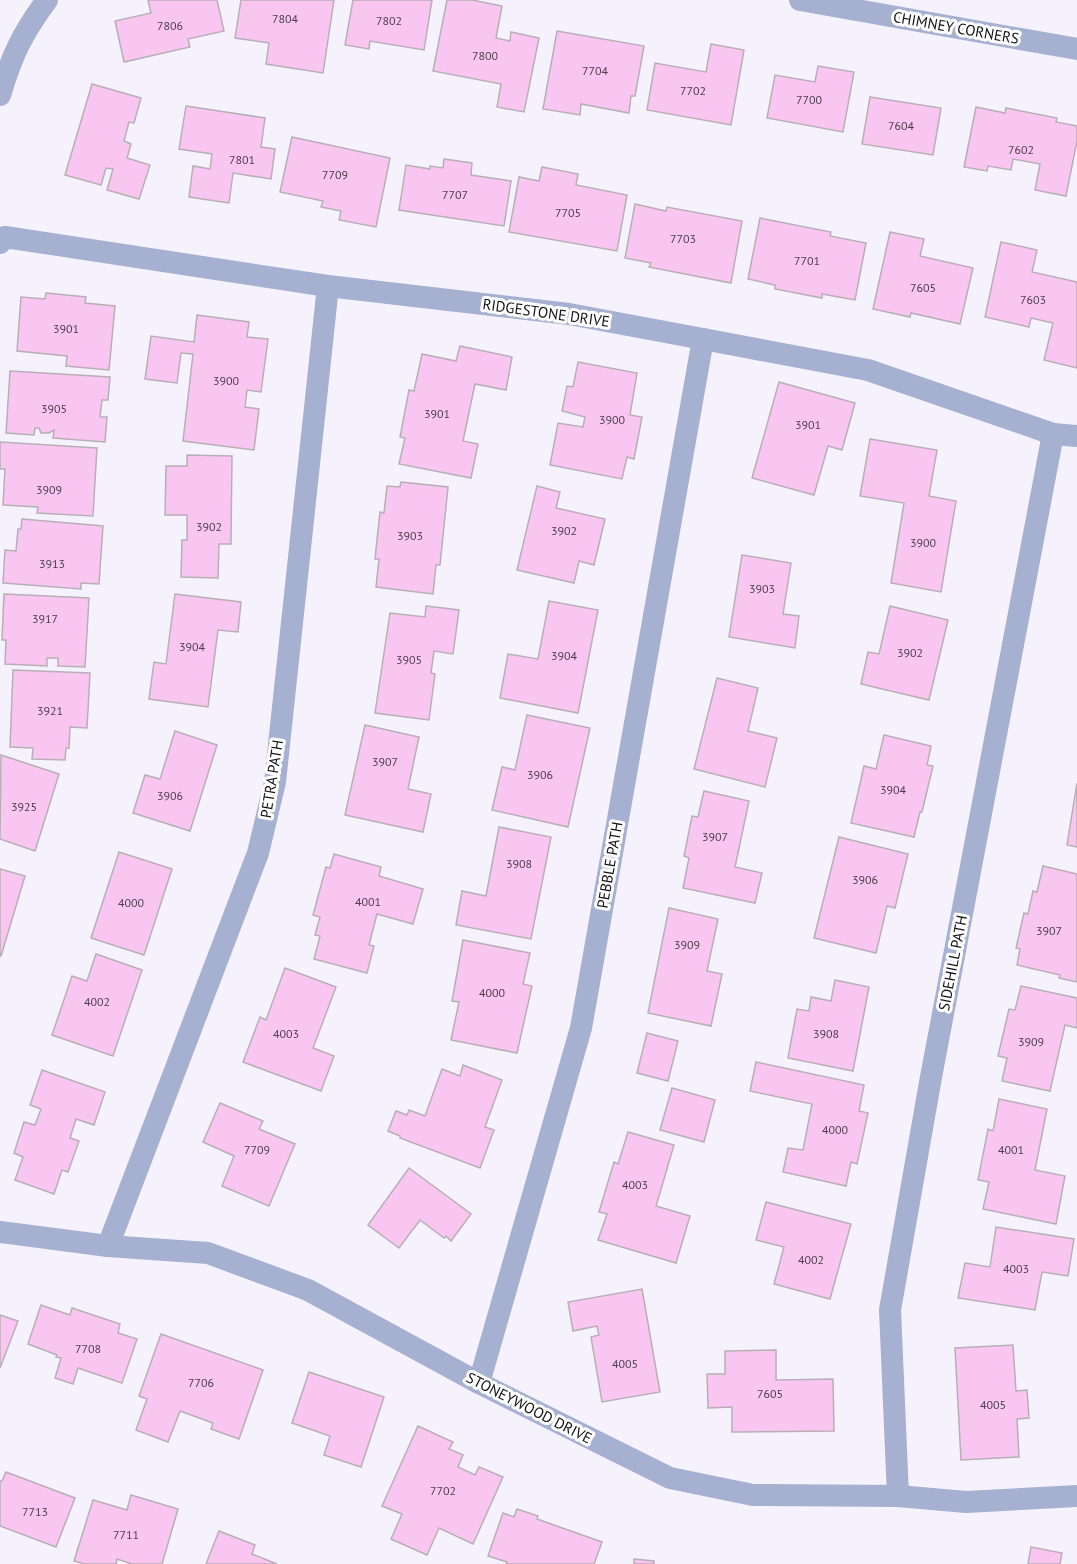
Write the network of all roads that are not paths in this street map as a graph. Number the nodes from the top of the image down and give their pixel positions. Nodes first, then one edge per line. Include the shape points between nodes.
1 (47, 0) edge
2 (800, 0) edge
3 (1077, 49) edge
4 (0, 95) edge
5 (2, 240) edge
6 (328, 286) junction
7 (703, 339) junction
8 (1053, 434) junction
9 (1077, 436) edge
10 (0, 1232) edge
11 (108, 1246) junction
12 (479, 1383) junction
13 (898, 1496) junction
14 (1077, 1496) edge

1 - 4 street via 11,58
2 - 3 street, CHIMNEY CORNERS
5 - 6 street, RIDGESTONE DRIVE
6 - 7 street, RIDGESTONE DRIVE via 569,314
6 - 11 street, PETRA PATH via 274,782 258,853
7 - 8 street, RIDGESTONE DRIVE via 868,370
7 - 12 street, PEBBLE PATH via 581,1028
8 - 9 street, RIDGESTONE DRIVE
8 - 13 street, SIDEHILL PATH via 890,1310
10 - 11 street, STONEYWOOD DRIVE
11 - 12 street, STONEYWOOD DRIVE via 208,1253 242,1265 308,1290
12 - 13 street, STONEYWOOD DRIVE via 670,1478 753,1494
13 - 14 street, STONEYWOOD DRIVE via 966,1502

